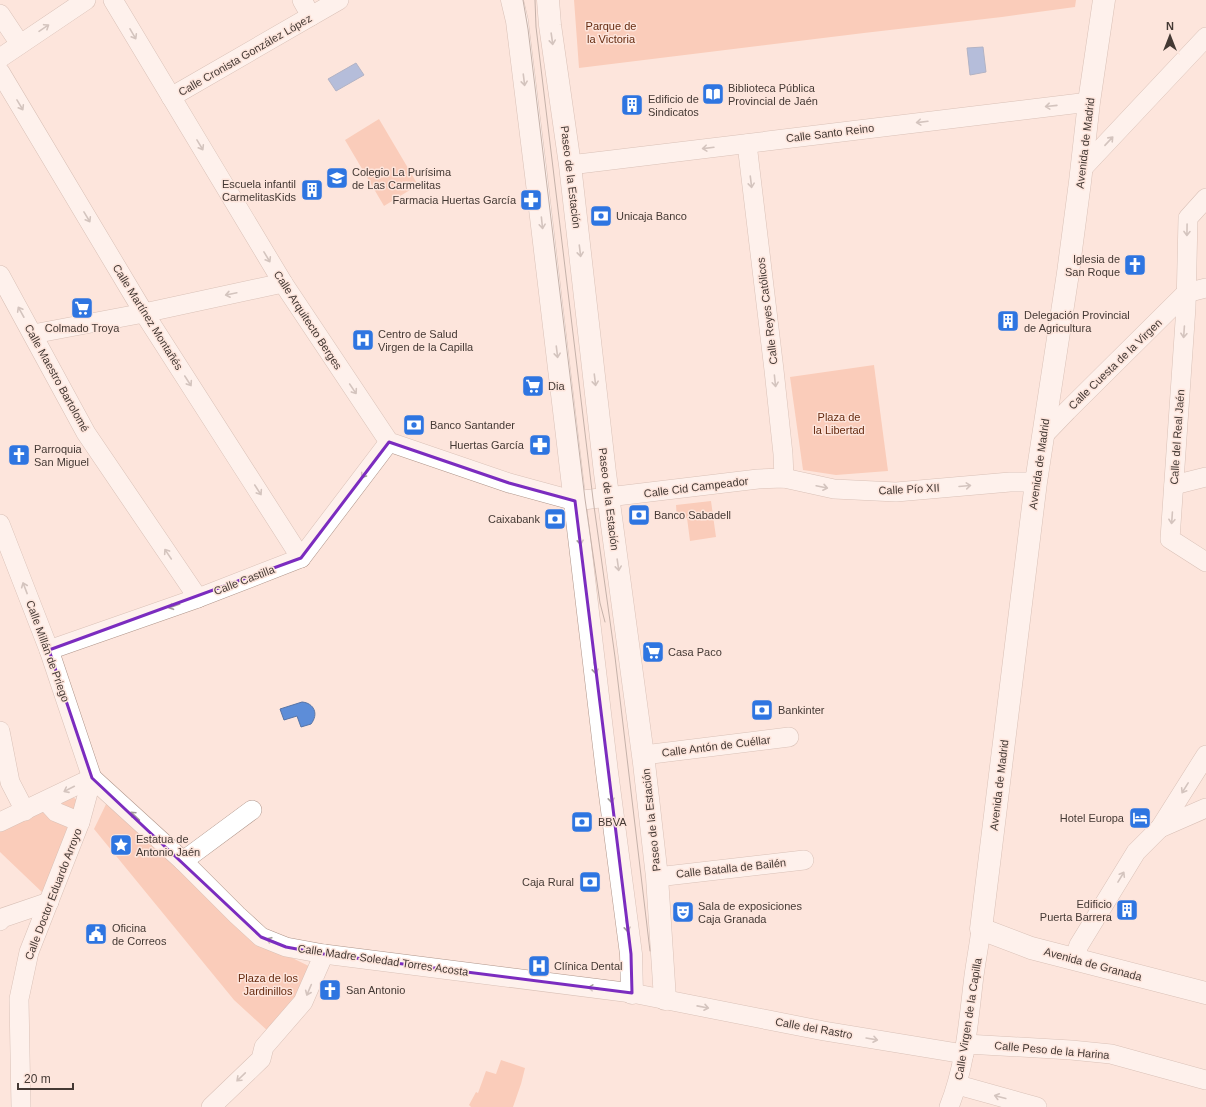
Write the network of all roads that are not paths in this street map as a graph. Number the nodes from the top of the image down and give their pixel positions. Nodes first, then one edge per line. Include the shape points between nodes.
1 (86, 0) edge
2 (113, 0) edge
3 (339, 0) edge
4 (512, 0) edge
5 (548, 0) edge
6 (1104, 0) edge
7 (307, 8) edge
8 (0, 14) edge
9 (1206, 38) edge
10 (20, 44) junction
11 (0, 58) edge
12 (0, 72) edge
13 (171, 97) junction
14 (1090, 102) junction
15 (747, 144) junction
16 (570, 166) junction
17 (1082, 169) junction
18 (1206, 198) edge
19 (0, 275) edge
20 (283, 283) junction
21 (1206, 288) edge
22 (1186, 293) junction
23 (144, 313) junction
24 (33, 334) junction
25 (1043, 436) junction
26 (389, 442) junction
27 (1206, 477) edge
28 (784, 478) junction
29 (1036, 482) junction
30 (1174, 486) junction
31 (609, 497) junction
32 (575, 501) junction
33 (0, 524) edge
34 (301, 558) junction
35 (1206, 562) edge
36 (198, 598) junction
37 (49, 650) junction
38 (0, 731) edge
39 (789, 737) dead end
40 (644, 755) junction
41 (1206, 755) edge
42 (92, 778) junction
43 (46, 801) junction
44 (1206, 808) edge
45 (252, 810) dead end
46 (25, 811) junction
47 (0, 822) edge
48 (80, 822) junction
49 (1160, 828) junction
50 (804, 860) dead end
51 (183, 861) junction
52 (657, 877) junction
53 (49, 902) junction
54 (0, 920) edge
55 (982, 929) junction
56 (324, 954) junction
57 (1074, 959) junction
58 (632, 993) junction
59 (1206, 993) edge
60 (665, 998) junction
61 (965, 1049) junction
62 (1206, 1080) edge
63 (958, 1086) junction
64 (22, 1107) edge
65 (211, 1107) edge
66 (949, 1107) edge
67 (1037, 1107) edge

10 -> 1 street
2 -> 13 street, Calle Arquitecto Berges
3 - 7 street, Calle Cronista González López
4 -> 32 main road via 517,21
5 -> 16 main road, Paseo de la Estación
6 - 14 main road, Avenida de Madrid
7 - 13 street, Calle Cronista González López
8 - 10 street
17 -> 9 street
10 - 11 street
12 -> 23 street, Calle Martínez Montañés
13 -> 20 street, Calle Arquitecto Berges
14 -> 15 street, Calle Santo Reino
14 - 17 main road, Avenida de Madrid
15 -> 16 street, Calle Santo Reino
15 -> 28 street, Calle Reyes Católicos
16 -> 31 main road, Paseo de la Estación
17 - 25 main road, Avenida de Madrid
18 -> 22 street, Calle del Real Jaén via 1188,218
24 -> 19 street, Calle Maestro Bartolomé
20 -> 23 street
20 -> 26 street, Calle Arquitecto Berges
21 - 22 street
22 - 25 street, Calle Cuesta de la Virgen
22 -> 30 street, Calle del Real Jaén
23 - 24 street
23 -> 34 street, Calle Martínez Montañés
36 -> 24 street, Calle Maestro Bartolomé via 86,433
25 - 29 main road, Avenida de Madrid
26 - 32 street via 509,483
26 -> 34 street
27 - 30 street
28 -> 29 street, Calle Pío XII via 834,489 896,492
28 - 31 street, Calle Cid Campeador
29 - 55 main road, Avenida de Madrid
30 -> 35 street, Calle del Real Jaén via 1170,539
31 - 32 street
31 -> 40 main road, Paseo de la Estación
32 -> 58 main road via 631,954
37 -> 33 street, Calle Millán de Priego
34 - 36 street, Calle Castilla
36 -> 37 street, Calle Castilla
37 - 42 street, Calle Millán de Priego
38 - 46 street via 10,782
39 - 40 street, Calle Antón de Cuéllar
40 - 52 main road, Paseo de la Estación
41 -> 49 street
42 -> 43 street
42 - 48 street, Calle Doctor Eduardo Arroyo
51 -> 42 street, Calle Madre Soledad Torres Acosta
43 - 46 street
43 - 48 street via 56,812
44 - 49 street
45 - 51 street
46 - 47 street
48 - 53 street, Calle Doctor Eduardo Arroyo
57 -> 49 street via 1079,945 1136,852
50 - 52 street, Calle Batalla de Bailén
56 -> 51 street, Calle Madre Soledad Torres Acosta via 286,947 261,937
52 - 60 main road, Paseo de la Estación
53 - 54 street
53 - 64 street, Calle Doctor Eduardo Arroyo via 29,952 19,999
55 - 57 main road, Avenida de Granada via 1021,945
55 - 61 street, Calle Virgen de la Capilla
58 -> 56 street, Calle Madre Soledad Torres Acosta
56 -> 65 street via 303,1002 264,1047 261,1058
57 - 59 main road, Avenida de Granada
58 - 60 street, Calle Madre Soledad Torres Acosta
60 -> 61 street, Calle del Rastro via 824,1031
61 - 62 street, Calle Peso de la Harina via 1071,1050 1111,1054
61 - 63 street, Calle Virgen de la Capilla
63 - 66 street, Calle Virgen de la Capilla
67 -> 63 street

